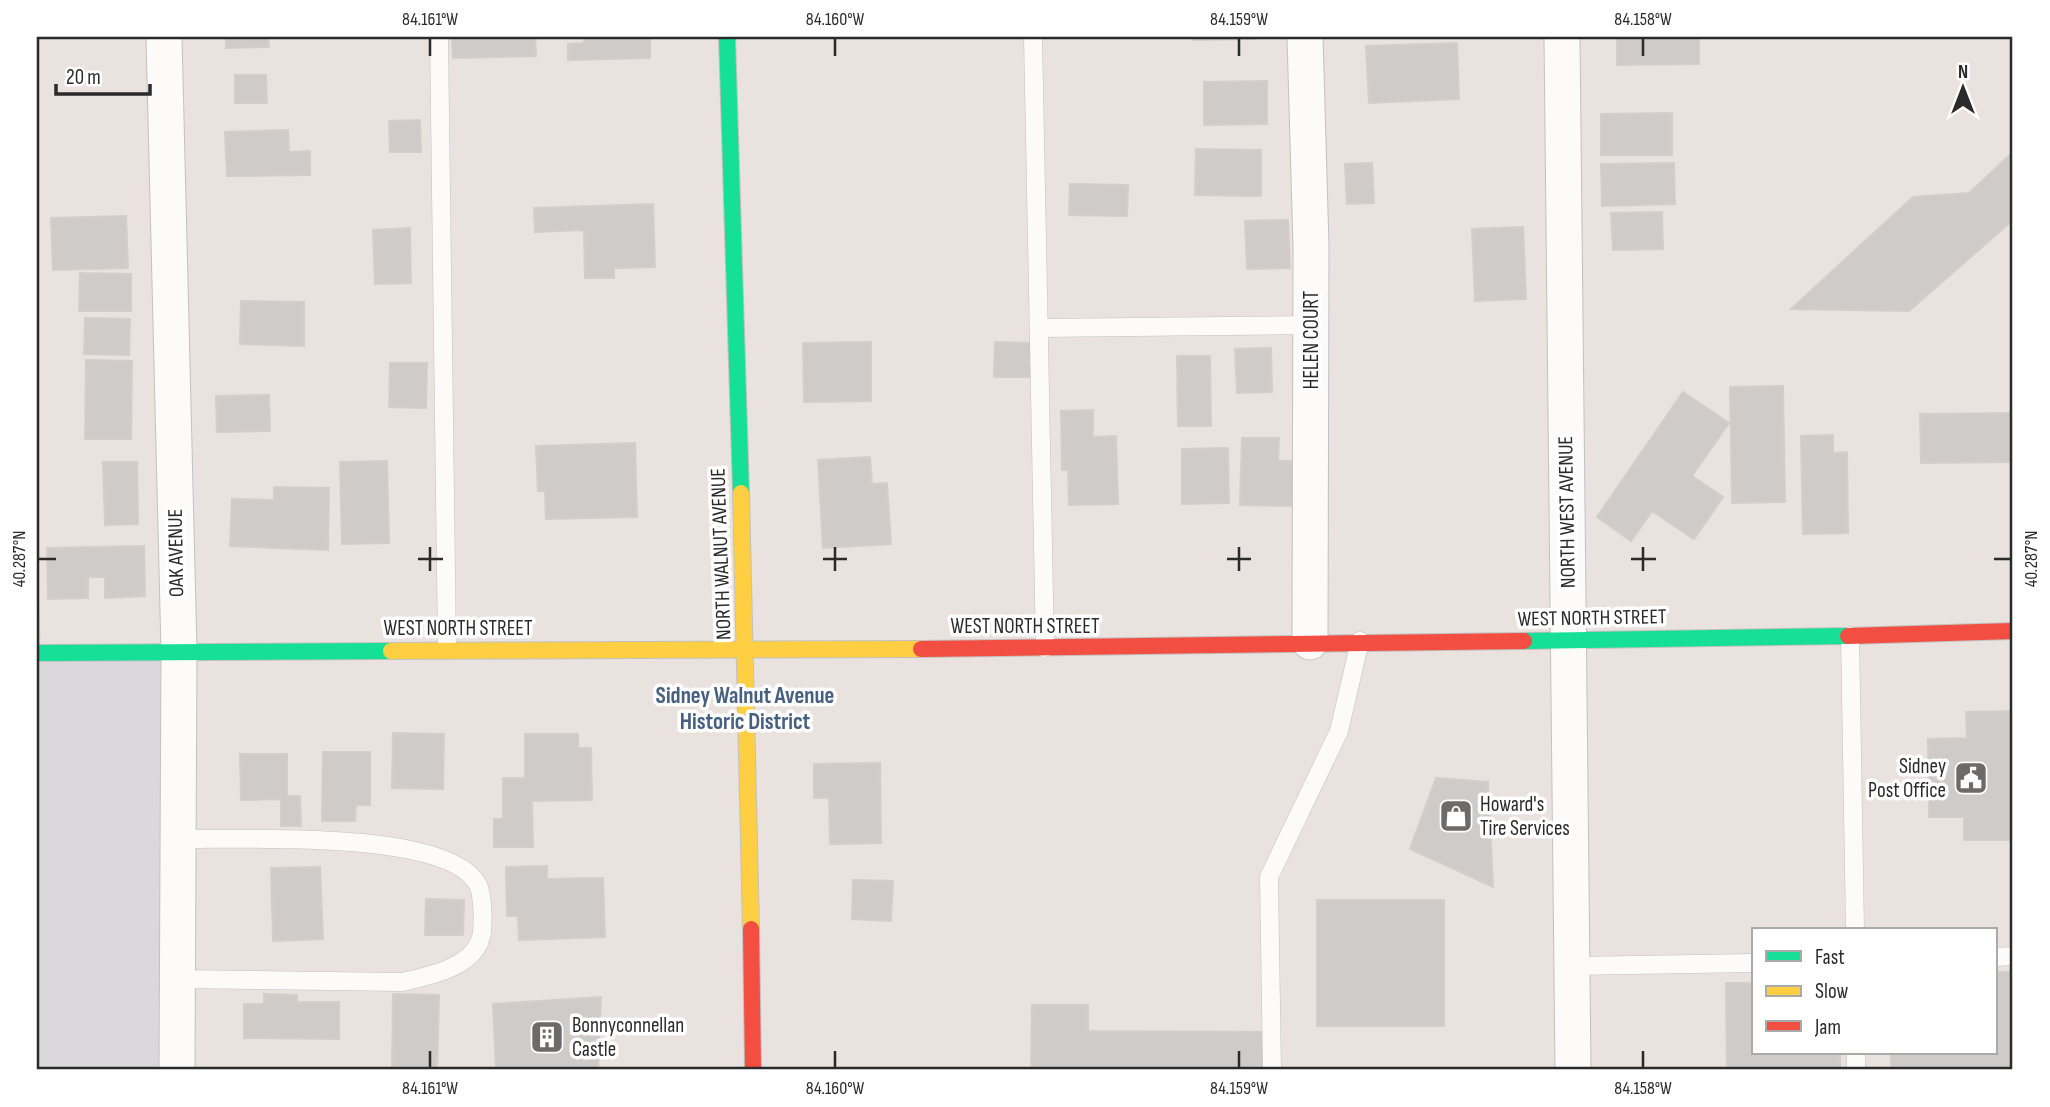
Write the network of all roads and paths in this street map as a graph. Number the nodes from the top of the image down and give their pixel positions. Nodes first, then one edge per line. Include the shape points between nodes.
1 (164, 37) edge
2 (439, 37) edge
3 (727, 37) edge
4 (1033, 37) edge
5 (1305, 37) edge
6 (1562, 37) edge
7 (1311, 325) junction
8 (1040, 328) junction
9 (2013, 631) edge
10 (1850, 636) junction
11 (1569, 639) junction
12 (1360, 641) junction
13 (1310, 642) junction
14 (746, 648) junction
15 (1045, 648) junction
16 (447, 649) junction
17 (178, 651) junction
18 (37, 653) edge
19 (176, 839) junction
20 (1855, 928) edge
21 (1752, 963) edge
22 (1573, 966) junction
23 (175, 979) junction
24 (177, 1070) edge
25 (753, 1070) edge
26 (1272, 1070) edge
27 (1573, 1070) edge

1 - 17 street, OAK AVENUE
2 - 16 lane
3 - 14 street, NORTH WALNUT AVENUE
4 - 8 lane
5 - 7 street, HELEN COURT
6 - 11 street, NORTH WEST AVENUE
7 - 8 lane
7 - 13 street, HELEN COURT
8 - 15 lane
9 - 10 street, WEST NORTH STREET
10 - 11 street, WEST NORTH STREET
10 - 20 lane
11 - 12 street, WEST NORTH STREET
11 - 22 street, NORTH WEST AVENUE
12 - 13 street, WEST NORTH STREET
12 - 26 lane via 1339,731 1269,877
13 - 15 street, WEST NORTH STREET
14 - 15 street, WEST NORTH STREET
14 - 16 street, WEST NORTH STREET
14 - 25 street, NORTH WALNUT AVENUE
16 - 17 street, WEST NORTH STREET
17 - 18 street, WEST NORTH STREET
17 - 19 street, OAK AVENUE
19 - 23 street, OAK AVENUE
19 - 23 lane via 401,846 470,874 479,887 482,933 477,949 461,962 436,975 402,982
21 - 22 lane
22 - 27 street, NORTH WEST AVENUE
23 - 24 street, OAK AVENUE

